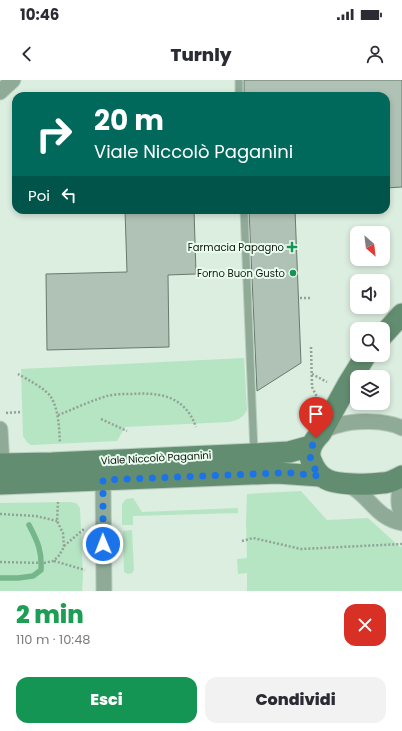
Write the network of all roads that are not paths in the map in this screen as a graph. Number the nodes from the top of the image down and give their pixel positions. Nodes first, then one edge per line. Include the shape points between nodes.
1 (13, 80) edge
2 (239, 80) edge
3 (0, 92) edge
4 (240, 92) edge
5 (244, 214) edge
6 (402, 314) edge
7 (390, 327) edge
8 (361, 362) edge
9 (402, 428) edge
10 (0, 429) edge
11 (316, 439) junction
12 (254, 454) junction
13 (1, 471) edge
14 (320, 476) junction
15 (402, 476) edge
16 (103, 480) junction
17 (344, 483) junction
18 (402, 483) edge
19 (402, 515) edge
20 (402, 523) edge
21 (104, 591) edge

1 - 3 street
2 - 4 lane
5 - 12 lane
6 - 7 street
8 - 11 street
9 - 11 street, Viale Niccolò Paganini via 390,423 340,424 330,427
10 - 13 street
11 - 12 street, Viale Niccolò Paganini via 289,452
11 - 14 street via 310,456 313,468
12 - 13 street, Viale Niccolò Paganini via 60,463
13 - 16 street, Viale Niccolò Paganini
14 - 16 street, Viale Niccolò Paganini via 277,473
14 - 17 street, Viale Niccolò Paganini via 331,482
15 - 17 street, Viale Niccolò Paganini via 381,483
16 - 21 street
17 - 20 street via 355,488 383,515
18 - 19 street via 398,493

